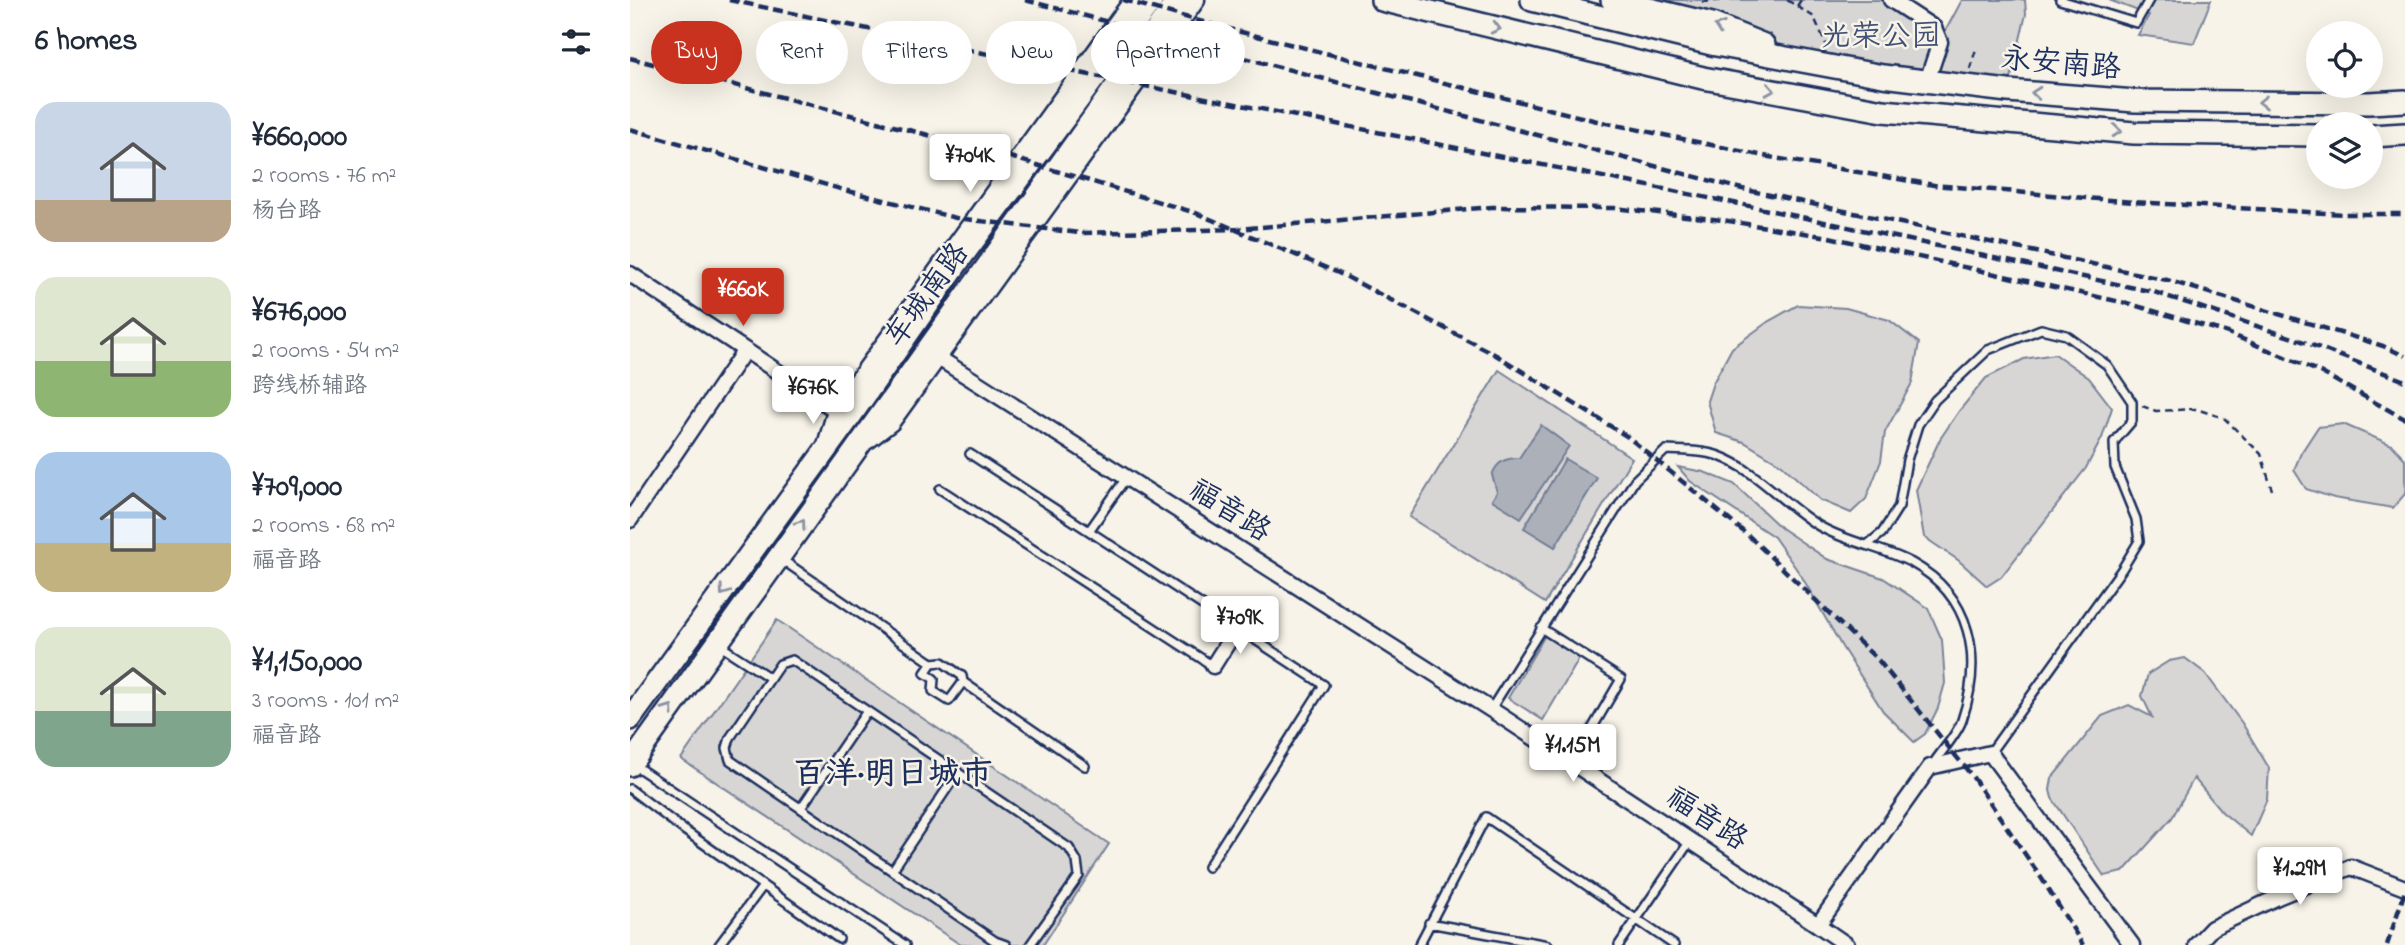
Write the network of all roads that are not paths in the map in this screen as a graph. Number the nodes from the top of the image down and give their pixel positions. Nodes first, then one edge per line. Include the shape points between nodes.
1 (1134, 0) edge
2 (1152, 0) edge
3 (1178, 0) edge
4 (1195, 0) edge
5 (1382, 0) edge
6 (1532, 0) edge
7 (1612, 0) edge
8 (1891, 0) edge
9 (2060, 0) edge
10 (2149, 0) edge
11 (1805, 62) junction
12 (1927, 80) junction
13 (2405, 101) edge
14 (2315, 103) junction
15 (2316, 112) edge
16 (2405, 134) edge
17 (2306, 135) edge
18 (2383, 135) edge
19 (630, 274) edge
20 (745, 350) junction
21 (937, 357) junction
22 (837, 411) junction
23 (825, 451) junction
24 (852, 453) junction
25 (970, 454) dead end
26 (1126, 478) junction
27 (940, 489) dead end
28 (630, 520) edge
29 (1089, 531) junction
30 (1867, 545) junction
31 (778, 556) junction
32 (1237, 628) junction
33 (1541, 628) junction
34 (715, 643) junction
35 (932, 663) junction
36 (1213, 666) joint
37 (770, 678) junction
38 (963, 682) junction
39 (1490, 709) junction
40 (867, 711) junction
41 (630, 719) edge
42 (1990, 753) junction
43 (1572, 763) junction
44 (631, 764) edge
45 (1085, 766) dead end
46 (1930, 767) junction
47 (958, 772) junction
48 (630, 789) edge
49 (801, 808) junction
50 (1690, 841) junction
51 (1208, 867) dead end
52 (892, 871) junction
53 (763, 886) junction
54 (2405, 888) edge
55 (1636, 918) junction
56 (1429, 923) junction
57 (1818, 925) junction
58 (839, 939) dead end
59 (719, 945) edge
60 (905, 945) edge
61 (1006, 945) edge
62 (1030, 945) edge
63 (1419, 945) edge
64 (1548, 945) edge
65 (1619, 945) edge
66 (1674, 945) edge
67 (1847, 945) edge
68 (2132, 945) edge
69 (2196, 945) edge

1 - 22 street
2 - 23 main road, 车城南路
3 - 24 main road, 车城南路
4 - 21 street
5 -> 17 main road, 永安南路 via 1703,78 1883,111 2134,133
6 - 11 main road, 永安南路
11 -> 7 main road via 1712,24
8 - 12 street via 1934,28 1940,42
9 - 10 lane via 2136,23
11 - 12 main road, 永安南路
14 -> 12 main road, 永安南路 via 2135,102
13 - 14 main road, 永安南路
14 - 15 main road
16 - 18 main road
19 - 20 street
20 - 22 street
20 - 28 street
21 - 24 street via 890,422
21 - 26 street, 福音路
22 - 23 street
23 -> 41 main road, 车城南路
31 -> 24 main road, 车城南路
25 - 29 lane
26 - 29 lane
26 - 39 street, 福音路
27 - 36 lane
29 - 32 lane
30 - 33 lane via 1819,525 1750,472 1719,456 1666,450 1635,480
30 - 42 lane via 1882,533 1899,506 1918,425 1935,400 1988,350 2040,329 2066,335 2107,365 2132,402 2132,421 2114,442 2115,467 2136,519 2139,541
30 - 46 lane via 1914,564 1942,584 1963,612 1973,653 1969,688 1961,722
31 - 34 main road, 车城南路
31 - 35 lane
32 - 36 street
32 - 51 lane via 1324,685
33 - 39 lane
33 - 43 lane via 1621,679
34 - 37 lane
44 -> 34 main road, 车城南路
35 - 38 lane via 942,662 962,676
35 - 38 lane via 925,673 934,679 933,691 941,697 949,701
37 - 40 lane via 780,664 792,660
37 - 49 lane via 727,748 730,760
38 - 45 lane
39 - 43 street, 福音路
40 - 47 lane
40 - 49 lane
42 - 46 street
42 - 68 street
43 - 50 street, 福音路
44 - 60 lane
46 - 57 street
47 - 52 lane
47 - 62 lane via 1069,848 1077,861 1079,876
48 - 53 lane
49 - 52 lane
50 - 55 lane
50 - 57 street, 福音路
52 - 61 lane
53 - 58 lane
53 - 59 lane
54 - 69 street via 2351,867 2212,928
55 - 56 lane via 1486,817
55 - 65 lane
55 - 66 lane
56 - 63 lane
56 - 64 lane
57 - 67 street, 福音路

